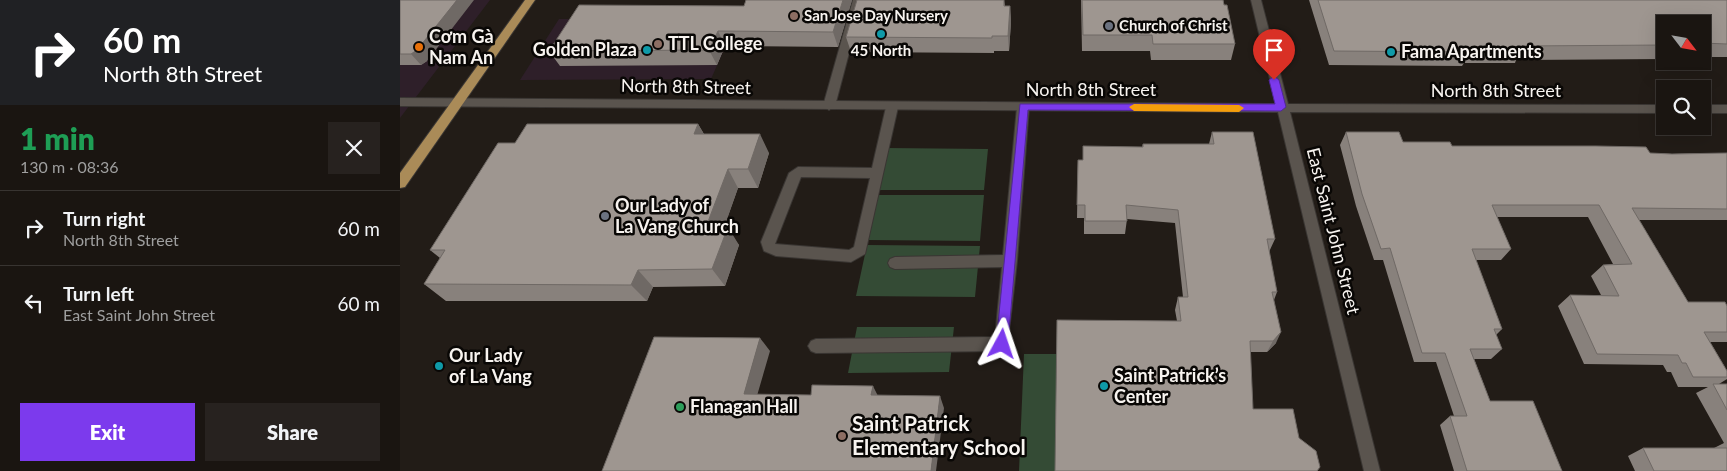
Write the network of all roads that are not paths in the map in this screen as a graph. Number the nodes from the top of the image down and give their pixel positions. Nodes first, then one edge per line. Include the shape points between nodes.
1 (530, 0) edge
2 (858, 0) edge
3 (1256, 0) edge
4 (400, 102) edge
5 (457, 103) junction
6 (829, 106) junction
7 (892, 107) junction
8 (1023, 107) junction
9 (1281, 107) junction
10 (1656, 109) edge
11 (1711, 109) edge
12 (1727, 109) edge
13 (878, 173) junction
14 (400, 183) edge
15 (1010, 261) junction
16 (895, 263) dead end
17 (816, 346) dead end
18 (1372, 471) edge

1 - 5 main road
2 - 6 street
3 - 9 street, East Saint John Street
4 - 5 street, North 8th Street
5 - 6 street, North 8th Street
5 - 14 main road
6 - 7 street, North 8th Street
7 - 8 street, North 8th Street
7 - 13 street
8 - 9 street, North 8th Street
8 - 15 street
9 - 10 street, North 8th Street
9 - 18 street, East Saint John Street
11 - 12 street
13 - 13 street via 798,172 768,242 769,247 857,254
15 - 16 street
15 - 17 street via 1002,344

